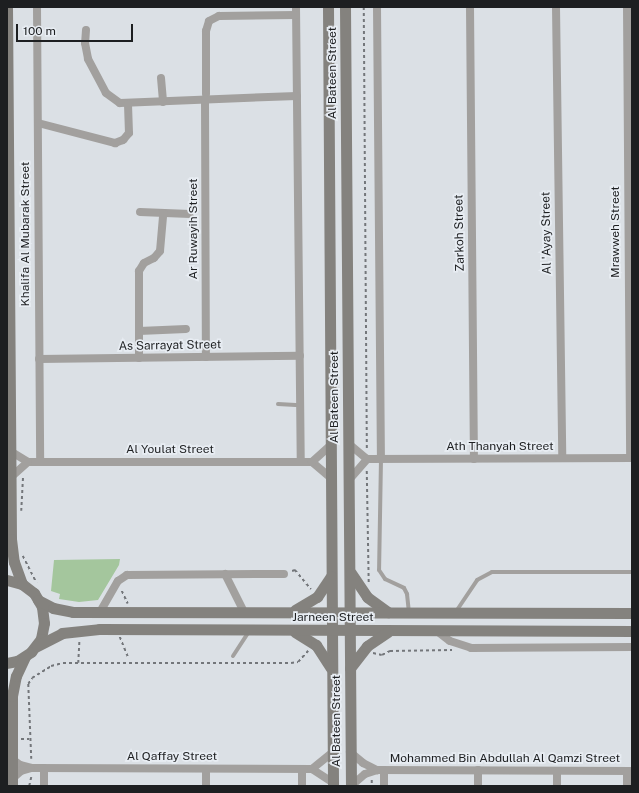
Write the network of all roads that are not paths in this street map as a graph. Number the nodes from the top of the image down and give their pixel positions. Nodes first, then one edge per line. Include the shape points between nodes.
1 (7, 7) edge
2 (37, 7) edge
3 (328, 7) edge
4 (345, 7) edge
5 (377, 7) edge
6 (470, 7) edge
7 (556, 7) edge
8 (627, 7) edge
9 (296, 11) edge
10 (86, 30) dead end
11 (162, 78) dead end
12 (297, 96) junction
13 (206, 97) junction
14 (163, 102) junction
15 (128, 104) junction
16 (38, 123) junction
17 (140, 212) dead end
18 (163, 213) junction
19 (190, 214) dead end
20 (186, 329) dead end
21 (139, 331) junction
22 (300, 356) junction
23 (206, 357) junction
24 (139, 358) junction
25 (39, 359) junction
26 (278, 404) dead end
27 (301, 405) junction
28 (348, 444) junction
29 (331, 445) junction
30 (10, 451) junction
31 (562, 458) junction
32 (631, 458) edge
33 (367, 459) junction
34 (380, 459) junction
35 (474, 459) junction
36 (40, 462) junction
37 (301, 462) junction
38 (312, 462) junction
39 (25, 463) junction
40 (10, 478) junction
41 (331, 478) junction
42 (349, 480) junction
43 (350, 570) junction
44 (632, 572) edge
45 (225, 574) junction
46 (284, 574) road end
47 (332, 574) junction
48 (7, 580) edge
49 (22, 584) junction
50 (38, 600) junction
51 (100, 612) junction
52 (244, 612) junction
53 (291, 612) junction
54 (332, 612) junction
55 (350, 612) junction
56 (390, 613) junction
57 (409, 613) junction
58 (455, 613) junction
59 (632, 613) edge
60 (250, 630) junction
61 (292, 630) junction
62 (332, 631) junction
63 (350, 631) junction
64 (392, 631) junction
65 (438, 631) junction
66 (632, 631) edge
67 (36, 646) junction
68 (632, 647) edge
69 (233, 656) dead end
70 (25, 657) junction
71 (7, 663) edge
72 (350, 668) junction
73 (332, 670) junction
74 (350, 752) junction
75 (332, 753) junction
76 (12, 759) junction
77 (32, 768) junction
78 (44, 768) junction
79 (206, 769) junction
80 (302, 769) junction
81 (312, 769) junction
82 (381, 770) junction
83 (478, 770) junction
84 (558, 771) junction
85 (629, 771) edge
86 (12, 783) edge
87 (332, 784) edge
88 (44, 786) edge
89 (206, 786) edge
90 (302, 786) edge
91 (351, 786) edge
92 (384, 786) edge
93 (478, 786) edge
94 (557, 786) edge
95 (627, 786) edge

1 - 30 main road, Khalifa Al Mubarak Street
2 - 16 street, Khalifa Al Mubarak Street
3 - 29 main road, Al Bateen Street
4 - 28 main road, Al Bateen Street
5 - 34 street
6 - 35 street, Zarkoh Street
7 - 31 street, Al 'Ayay Street
8 - 32 street, Mrawweh Street
9 - 12 street
9 - 13 street, Ar Ruwayih Street via 219,16 209,21 206,30
10 - 15 street via 86,56 104,89 116,101
11 - 14 street
12 - 13 street
12 - 22 street
13 - 14 street
13 - 23 street, Ar Ruwayih Street
14 - 15 street
15 - 16 street via 129,133 123,140 115,143
16 - 25 street, Khalifa Al Mubarak Street
17 - 18 street
18 - 19 street
18 - 21 street via 160,251 144,263 140,271
20 - 21 street
21 - 24 street
22 - 23 street, As Sarrayat Street
22 - 27 street
23 - 24 street, As Sarrayat Street
24 - 25 street, As Sarrayat Street
25 - 36 street, Khalifa Al Mubarak Street
26 - 27 lane
27 - 37 street
28 - 33 street
28 - 42 main road, Al Bateen Street
29 - 38 street
29 - 41 main road, Al Bateen Street
30 - 39 street
30 - 40 main road, Khalifa Al Mubarak Street
31 - 32 street, Ath Thanyah Street
31 - 35 street, Ath Thanyah Street
33 - 34 street, Ath Thanyah Street
33 - 42 street
34 - 35 street, Ath Thanyah Street
34 - 57 lane via 379,570 385,579 398,583 406,591
36 - 37 street, Al Youlat Street
36 - 39 street, Al Youlat Street
37 - 38 street, Al Youlat Street
38 - 41 street
39 - 40 street
40 - 49 main road, Khalifa Al Mubarak Street via 12,550
41 - 47 main road, Al Bateen Street
42 - 43 main road, Al Bateen Street
43 - 55 main road, Al Bateen Street
43 - 56 main road via 367,597
44 - 58 lane via 492,572 477,580
45 - 46 street
45 - 51 street via 131,574 118,581
45 - 52 street
47 - 53 main road via 317,597
47 - 54 main road, Al Bateen Street
48 - 49 main road
49 - 50 main road
50 - 51 main road, Jarneen Street via 65,611
50 - 67 main road via 44,623
51 - 52 main road, Jarneen Street
52 - 53 main road, Jarneen Street
53 - 54 main road, Jarneen Street
54 - 55 main road, Jarneen Street
54 - 62 main road, Al Bateen Street
55 - 56 main road, Jarneen Street
55 - 63 main road, Al Bateen Street
56 - 57 main road, Jarneen Street
57 - 58 main road, Jarneen Street
58 - 59 main road, Jarneen Street
60 - 61 main road, Jarneen Street
60 - 67 main road, Jarneen Street via 79,630 55,636
60 - 69 lane
61 - 62 main road, Jarneen Street
61 - 73 main road via 316,645
62 - 63 main road, Jarneen Street
62 - 73 main road, Al Bateen Street
63 - 64 main road, Jarneen Street
63 - 72 main road, Al Bateen Street
64 - 65 main road, Jarneen Street
64 - 72 main road via 367,646
65 - 66 main road, Jarneen Street
65 - 68 street via 450,641 470,648
67 - 70 main road
70 - 71 main road
70 - 76 main road via 16,676 12,696
72 - 74 main road, Al Bateen Street
73 - 75 main road, Al Bateen Street
74 - 82 street, Mohammed Bin Abdullah Al Qamzi Street via 362,763
74 - 91 main road, Al Bateen Street
75 - 81 street
75 - 87 main road, Al Bateen Street
76 - 77 street, Al Qaffay Street via 20,765
76 - 86 main road
77 - 78 street, Al Qaffay Street
77 - 86 street, Al Qaffay Street via 21,771
78 - 79 street, Al Qaffay Street
78 - 88 street
79 - 80 street, Al Qaffay Street
79 - 89 street
80 - 81 street, Al Qaffay Street
80 - 90 street
81 - 87 street
82 - 83 street, Mohammed Bin Abdullah Al Qamzi Street
82 - 91 street, Mohammed Bin Abdullah Al Qamzi Street via 365,774
82 - 92 street
83 - 84 street, Mohammed Bin Abdullah Al Qamzi Street
83 - 93 street
84 - 85 street, Mohammed Bin Abdullah Al Qamzi Street
84 - 94 street
85 - 95 street

